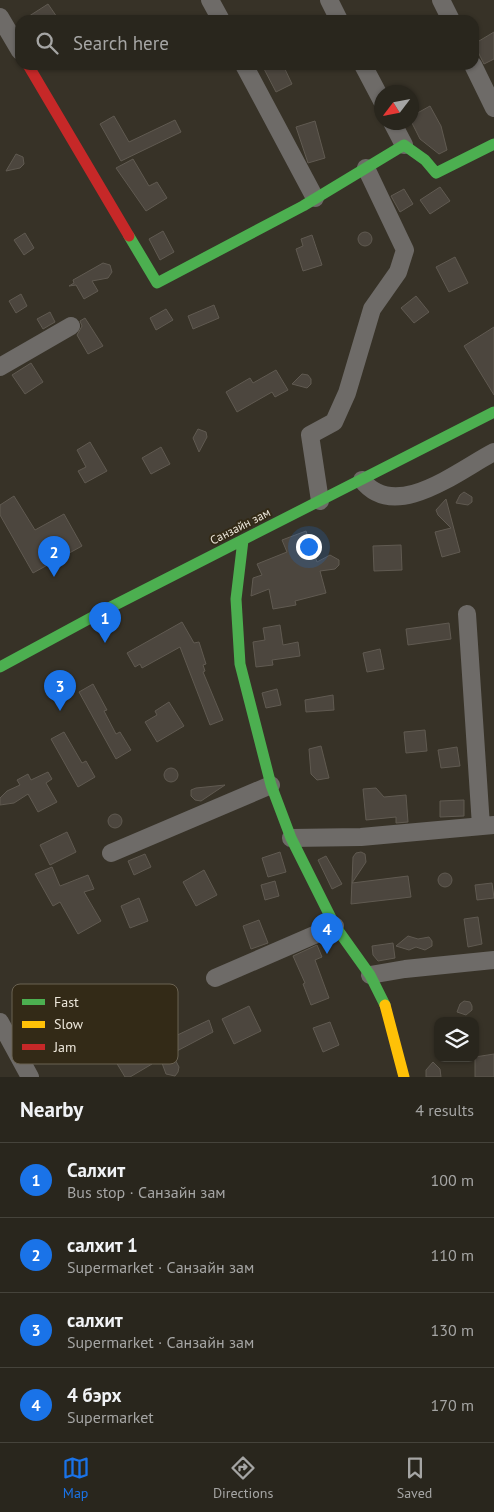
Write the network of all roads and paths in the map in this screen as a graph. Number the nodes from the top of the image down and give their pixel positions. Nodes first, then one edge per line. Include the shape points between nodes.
1 (210, 0) edge
2 (329, 0) edge
3 (441, 0) edge
4 (218, 15) edge
5 (337, 15) edge
6 (448, 15) edge
7 (0, 17) edge
8 (15, 42) edge
9 (31, 70) edge
10 (247, 70) edge
11 (366, 70) edge
12 (475, 70) edge
13 (374, 86) edge
14 (494, 108) edge
15 (396, 130) edge
16 (494, 144) edge
17 (404, 145) junction
18 (366, 168) junction
19 (315, 198) junction
20 (71, 326) dead end
21 (0, 367) edge
22 (494, 412) edge
23 (494, 452) edge
24 (362, 480) junction
25 (320, 501) junction
26 (243, 540) junction
27 (467, 614) dead end
28 (0, 667) edge
29 (271, 785) junction
30 (488, 825) edge
31 (291, 838) junction
32 (111, 853) dead end
33 (335, 926) junction
34 (494, 960) edge
35 (370, 975) junction
36 (215, 978) dead end
37 (0, 1022) edge
38 (12, 1044) edge
39 (23, 1064) edge
40 (30, 1077) edge
41 (404, 1077) edge

1 - 4 street
2 - 5 street
3 - 6 street
7 - 8 street
9 - 19 street via 157,283
10 - 19 street
11 - 13 street
12 - 14 street
15 - 17 street
16 - 17 street via 436,172
17 - 18 street
18 - 19 street
18 - 25 street via 404,250 398,272 372,309 347,393 334,422 310,435
20 - 21 street
22 - 24 street, Санзайн зам
23 - 24 street via 427,490 392,498 369,489
24 - 25 street, Санзайн зам
25 - 26 street, Санзайн зам
26 - 28 street, Санзайн зам
26 - 29 street via 236,599 240,664
27 - 30 street
29 - 31 street
29 - 32 street
30 - 31 street via 400,835
31 - 33 street
33 - 35 street
33 - 36 street
34 - 35 street
35 - 41 street via 385,1004
37 - 38 street
39 - 40 street

